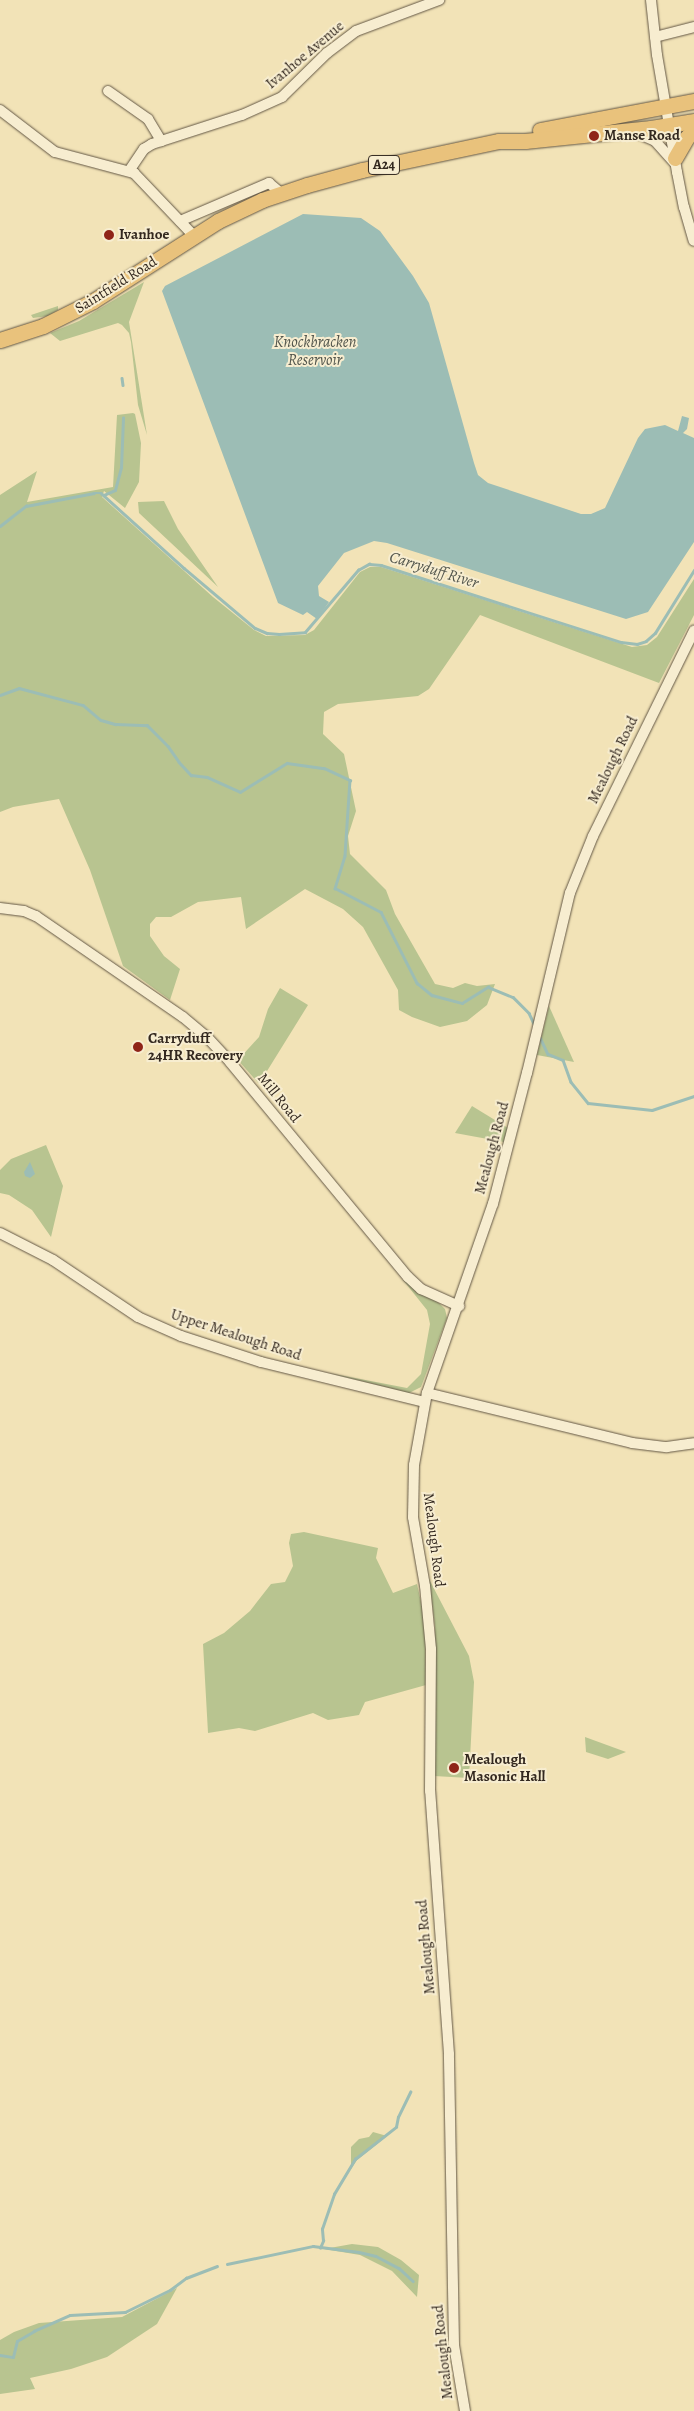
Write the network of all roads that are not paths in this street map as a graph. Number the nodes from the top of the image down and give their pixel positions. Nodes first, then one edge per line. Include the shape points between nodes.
1 (439, 0) edge
2 (651, 0) edge
3 (694, 27) edge
4 (655, 37) junction
5 (108, 91) dead end
6 (694, 101) edge
7 (0, 110) edge
8 (694, 111) edge
9 (668, 115) junction
10 (694, 121) edge
11 (628, 130) junction
12 (694, 130) edge
13 (508, 139) junction
14 (161, 141) junction
15 (676, 161) junction
16 (129, 171) junction
17 (281, 193) junction
18 (180, 221) junction
19 (194, 236) junction
20 (694, 241) edge
21 (0, 340) edge
22 (694, 631) edge
23 (0, 908) edge
24 (0, 1233) edge
25 (459, 1306) junction
26 (426, 1398) junction
27 (694, 1443) edge
28 (465, 2411) edge

1 - 14 street, Ivanhoe Avenue via 356,31 327,53 282,97 266,106
2 - 4 street
3 - 4 street
4 - 9 street
5 - 14 street via 148,119
6 - 9 highway, Saintfield Road / A24
7 - 16 street via 55,152
8 - 9 highway
9 - 10 highway, Saintfield Road / A24
9 - 11 highway, Saintfield Road / A24
9 - 13 highway, Saintfield Road / A24 via 587,122 524,132
9 - 15 street
11 - 13 highway, Saintfield Road / A24 via 525,141
11 - 15 street via 655,141
12 - 15 highway via 687,137
13 - 17 highway, Saintfield Road / A24 via 362,170
14 - 16 street, Ivanhoe Avenue via 144,149
15 - 20 street
16 - 18 street via 140,178
17 - 18 street via 269,183
17 - 19 highway, Saintfield Road / A24 via 218,221
18 - 19 street
19 - 21 highway, Saintfield Road / A24 via 93,301 43,326
22 - 25 street, Mealough Road via 578,868 493,1204
23 - 25 street, Mill Road via 36,916 206,1036 408,1277 427,1292
24 - 26 street, Upper Mealough Road via 53,1260 138,1317 180,1336 261,1362
25 - 26 street, Mealough Road
26 - 27 street, Upper Mealough Road via 632,1443 667,1447
26 - 28 street, Mealough Road via 412,1492 431,1649 430,1791 450,2054 454,2345

